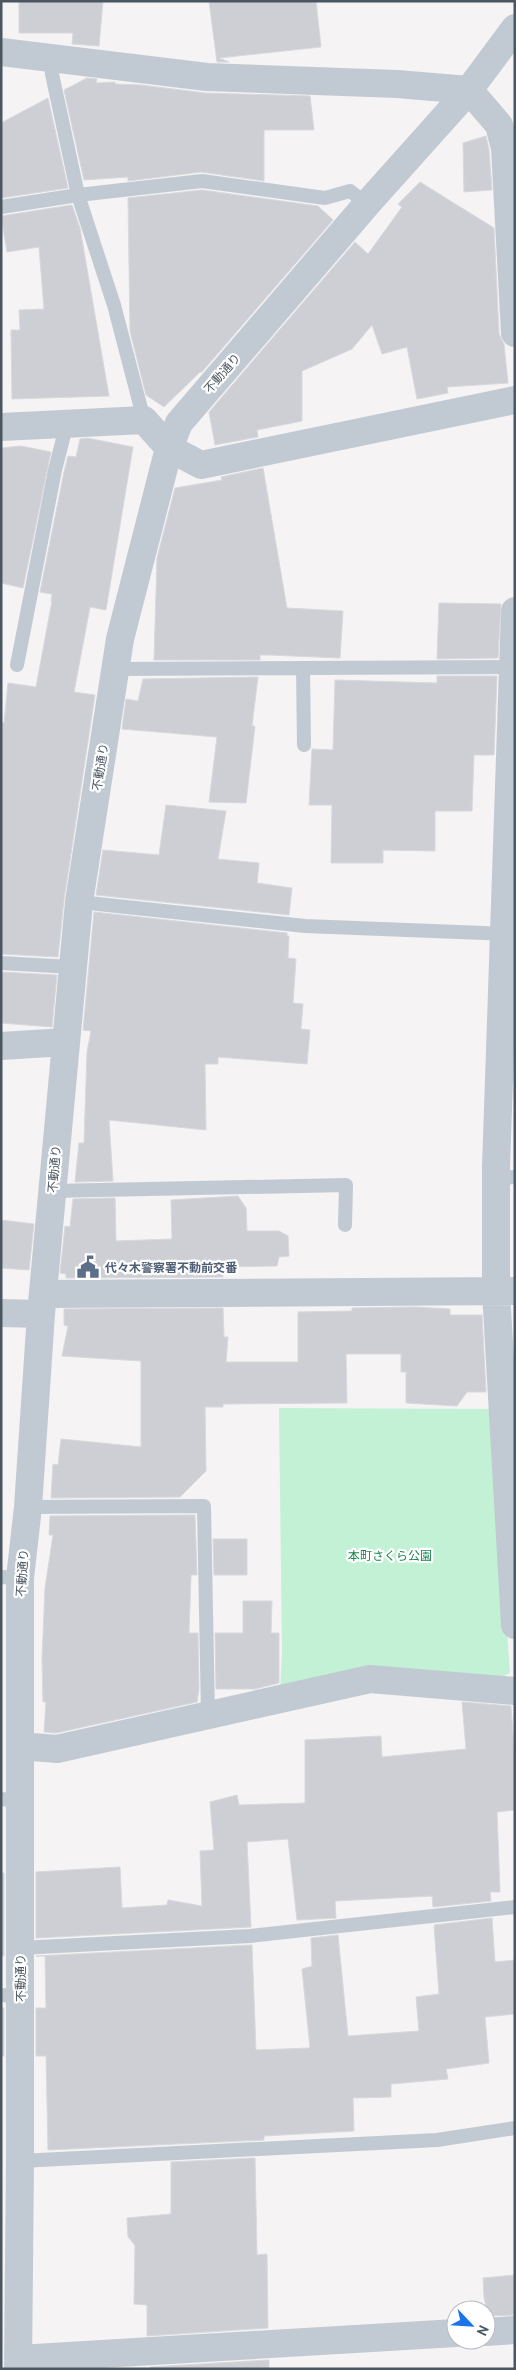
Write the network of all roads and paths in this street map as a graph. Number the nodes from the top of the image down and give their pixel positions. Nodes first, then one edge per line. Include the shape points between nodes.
1 (515, 28) edge
2 (1, 52) edge
3 (51, 57) junction
4 (469, 90) junction
5 (510, 162) edge
6 (78, 195) junction
7 (367, 204) junction
8 (1, 207) edge
9 (515, 333) edge
10 (515, 400) edge
11 (144, 420) junction
12 (67, 423) junction
13 (1, 427) edge
14 (169, 448) junction
15 (515, 611) edge
16 (17, 665) dead end
17 (513, 667) junction
18 (115, 668) junction
19 (303, 668) junction
20 (304, 745) dead end
21 (79, 902) junction
22 (509, 934) edge
23 (1, 963) edge
24 (72, 967) junction
25 (66, 1042) junction
26 (1, 1046) edge
27 (505, 1178) edge
28 (52, 1191) junction
29 (345, 1225) dead end
30 (506, 1291) edge
31 (42, 1304) junction
32 (1, 1312) edge
33 (28, 1507) junction
34 (511, 1508) edge
35 (11, 1577) edge
36 (515, 1625) edge
37 (515, 1691) edge
38 (208, 1716) junction
39 (20, 1746) junction
40 (10, 1800) edge
41 (515, 1907) edge
42 (20, 1948) junction
43 (10, 1996) edge
44 (515, 2128) edge
45 (20, 2161) junction
46 (10, 2224) edge
47 (515, 2330) edge
48 (10, 2331) edge
49 (496, 2331) edge
50 (446, 2334) edge
51 (18, 2364) edge

1 - 4 street, 不動通り
2 - 3 street
3 - 4 street via 207,77
3 - 6 lane
4 - 5 street via 499,125
4 - 7 street, 不動通り
5 - 9 street
6 - 7 lane via 202,181 326,198 350,191
6 - 8 lane
6 - 11 lane via 114,305
7 - 14 street, 不動通り via 179,423
10 - 14 street via 201,465
11 - 12 street
11 - 14 street
12 - 13 street
12 - 16 lane
14 - 18 street, 不動通り
15 - 17 street
17 - 19 lane
17 - 22 street
18 - 19 lane
18 - 21 street, 不動通り
19 - 20 lane
21 - 22 lane via 306,926
21 - 24 street, 不動通り
22 - 27 street
23 - 24 lane
24 - 25 street, 不動通り
25 - 26 street
25 - 28 street, 不動通り
27 - 30 street
28 - 29 lane via 346,1185
28 - 31 street, 不動通り
30 - 31 street
30 - 34 street
31 - 32 street
31 - 33 street, 不動通り
33 - 35 street, 不動通り
33 - 38 lane via 204,1506
34 - 36 street
35 - 39 street, 不動通り
37 - 38 street via 370,1679
38 - 39 street via 57,1749
39 - 40 street, 不動通り
40 - 42 street, 不動通り
41 - 42 lane via 250,1936
42 - 43 street, 不動通り
43 - 45 street, 不動通り
44 - 45 lane via 437,2140
45 - 46 street, 不動通り
46 - 48 street, 不動通り
47 - 49 street
48 - 51 street, 不動通り
50 - 51 street

